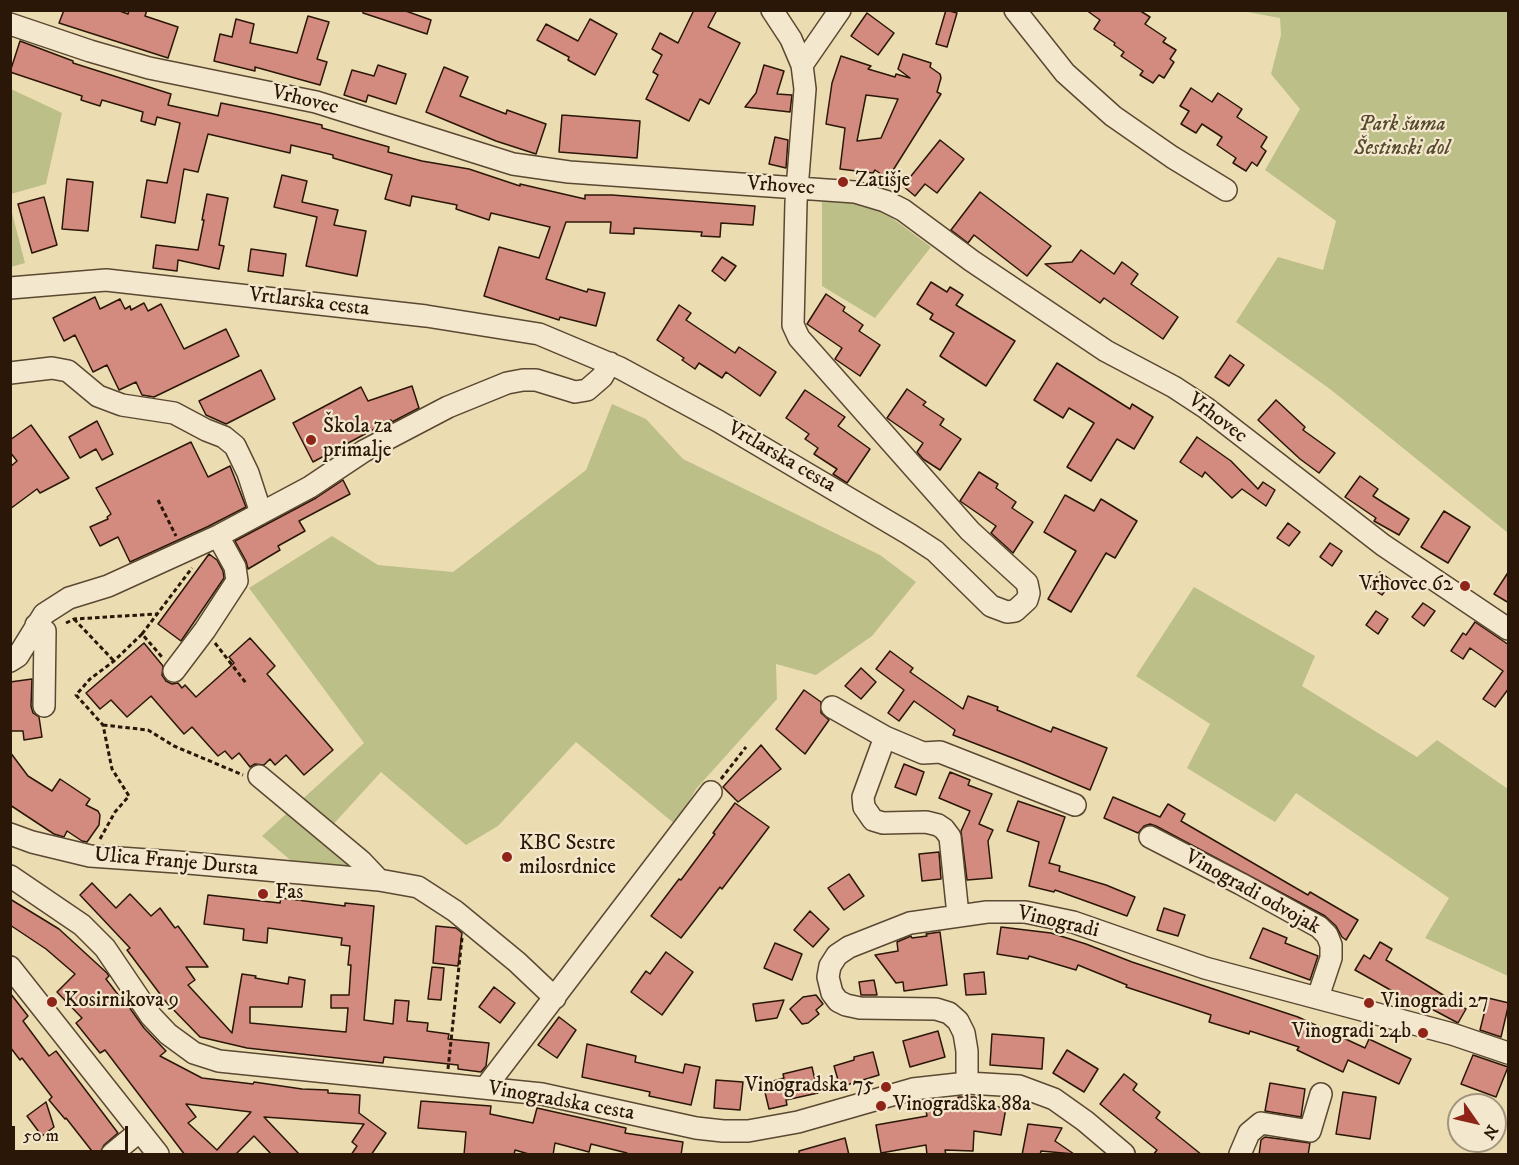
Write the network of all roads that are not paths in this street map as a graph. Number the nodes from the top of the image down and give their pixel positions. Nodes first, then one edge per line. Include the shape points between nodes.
1 (772, 10) edge
2 (840, 10) edge
3 (1015, 10) edge
4 (10, 24) edge
5 (802, 65) junction
6 (797, 188) junction
7 (1226, 190) dead end
8 (10, 288) edge
9 (610, 363) junction
10 (20, 372) edge
11 (10, 387) edge
12 (261, 513) junction
13 (218, 536) junction
14 (41, 628) junction
15 (1509, 629) edge
16 (10, 661) edge
17 (174, 671) road end
18 (44, 706) dead end
19 (832, 707) dead end
20 (885, 736) junction
21 (259, 776) road end
22 (711, 792) road end
23 (1075, 805) dead end
24 (10, 834) edge
25 (1150, 837) dead end
26 (10, 876) edge
27 (379, 880) junction
28 (958, 915) junction
29 (10, 967) edge
30 (1318, 997) junction
31 (555, 998) junction
32 (1509, 1053) edge
33 (968, 1083) junction
34 (485, 1088) junction
35 (1321, 1094) dead end
36 (140, 1131) junction
37 (112, 1155) edge
38 (158, 1155) edge
39 (1124, 1155) edge
40 (1240, 1155) edge

1 - 5 street
2 - 5 street
3 - 7 street via 1065,73 1113,116
4 - 6 street, Vrhovec via 149,68 316,102 513,164 569,172
5 - 6 street via 805,89
6 - 9 street, Vrtlarska cesta via 793,325 800,338 970,531 1027,583 1029,593 1022,606 1007,612 991,606 935,551 909,534
6 - 15 street, Vrhovec via 855,192 903,210 1106,351 1206,408 1383,545
8 - 9 street, Vrtlarska cesta via 106,280 426,316 539,334
9 - 12 street via 587,390 575,392 523,380 466,398 363,451 310,487
10 - 11 street
10 - 12 street via 52,368 68,371 98,396 122,405 174,413 224,437 235,446
12 - 13 street
13 - 14 street via 190,557 69,598 44,614
13 - 17 street via 235,567 237,581
14 - 16 street
14 - 18 street
19 - 20 street
20 - 23 street via 923,753 940,752
20 - 28 street via 863,796 864,807 873,820 883,823 926,822 944,829 950,837
21 - 27 street
22 - 31 street
24 - 27 street, Ulica Franje Dursta via 90,856
25 - 30 street, Vinogradi odvojak via 1319,927 1331,945 1331,958
26 - 34 street, Vinogradska cesta via 82,925 105,948 152,1016 194,1053 252,1065
27 - 31 street, Ulica Franje Dursta via 418,887 464,919
28 - 30 street, Vinogradi via 1025,912 1073,922 1205,968
28 - 33 street, Vinogradi via 910,923 849,947 837,955 828,977 832,993 846,1005 949,1013 964,1033
29 - 36 street
30 - 32 street, Vinogradi
31 - 34 street
33 - 34 street, Vinogradska cesta via 913,1089 798,1122 740,1131 696,1128 542,1094
33 - 39 street, Vinogradska cesta via 1019,1086 1054,1099
35 - 40 street via 1311,1131 1261,1123 1249,1133
36 - 37 street
36 - 38 street

